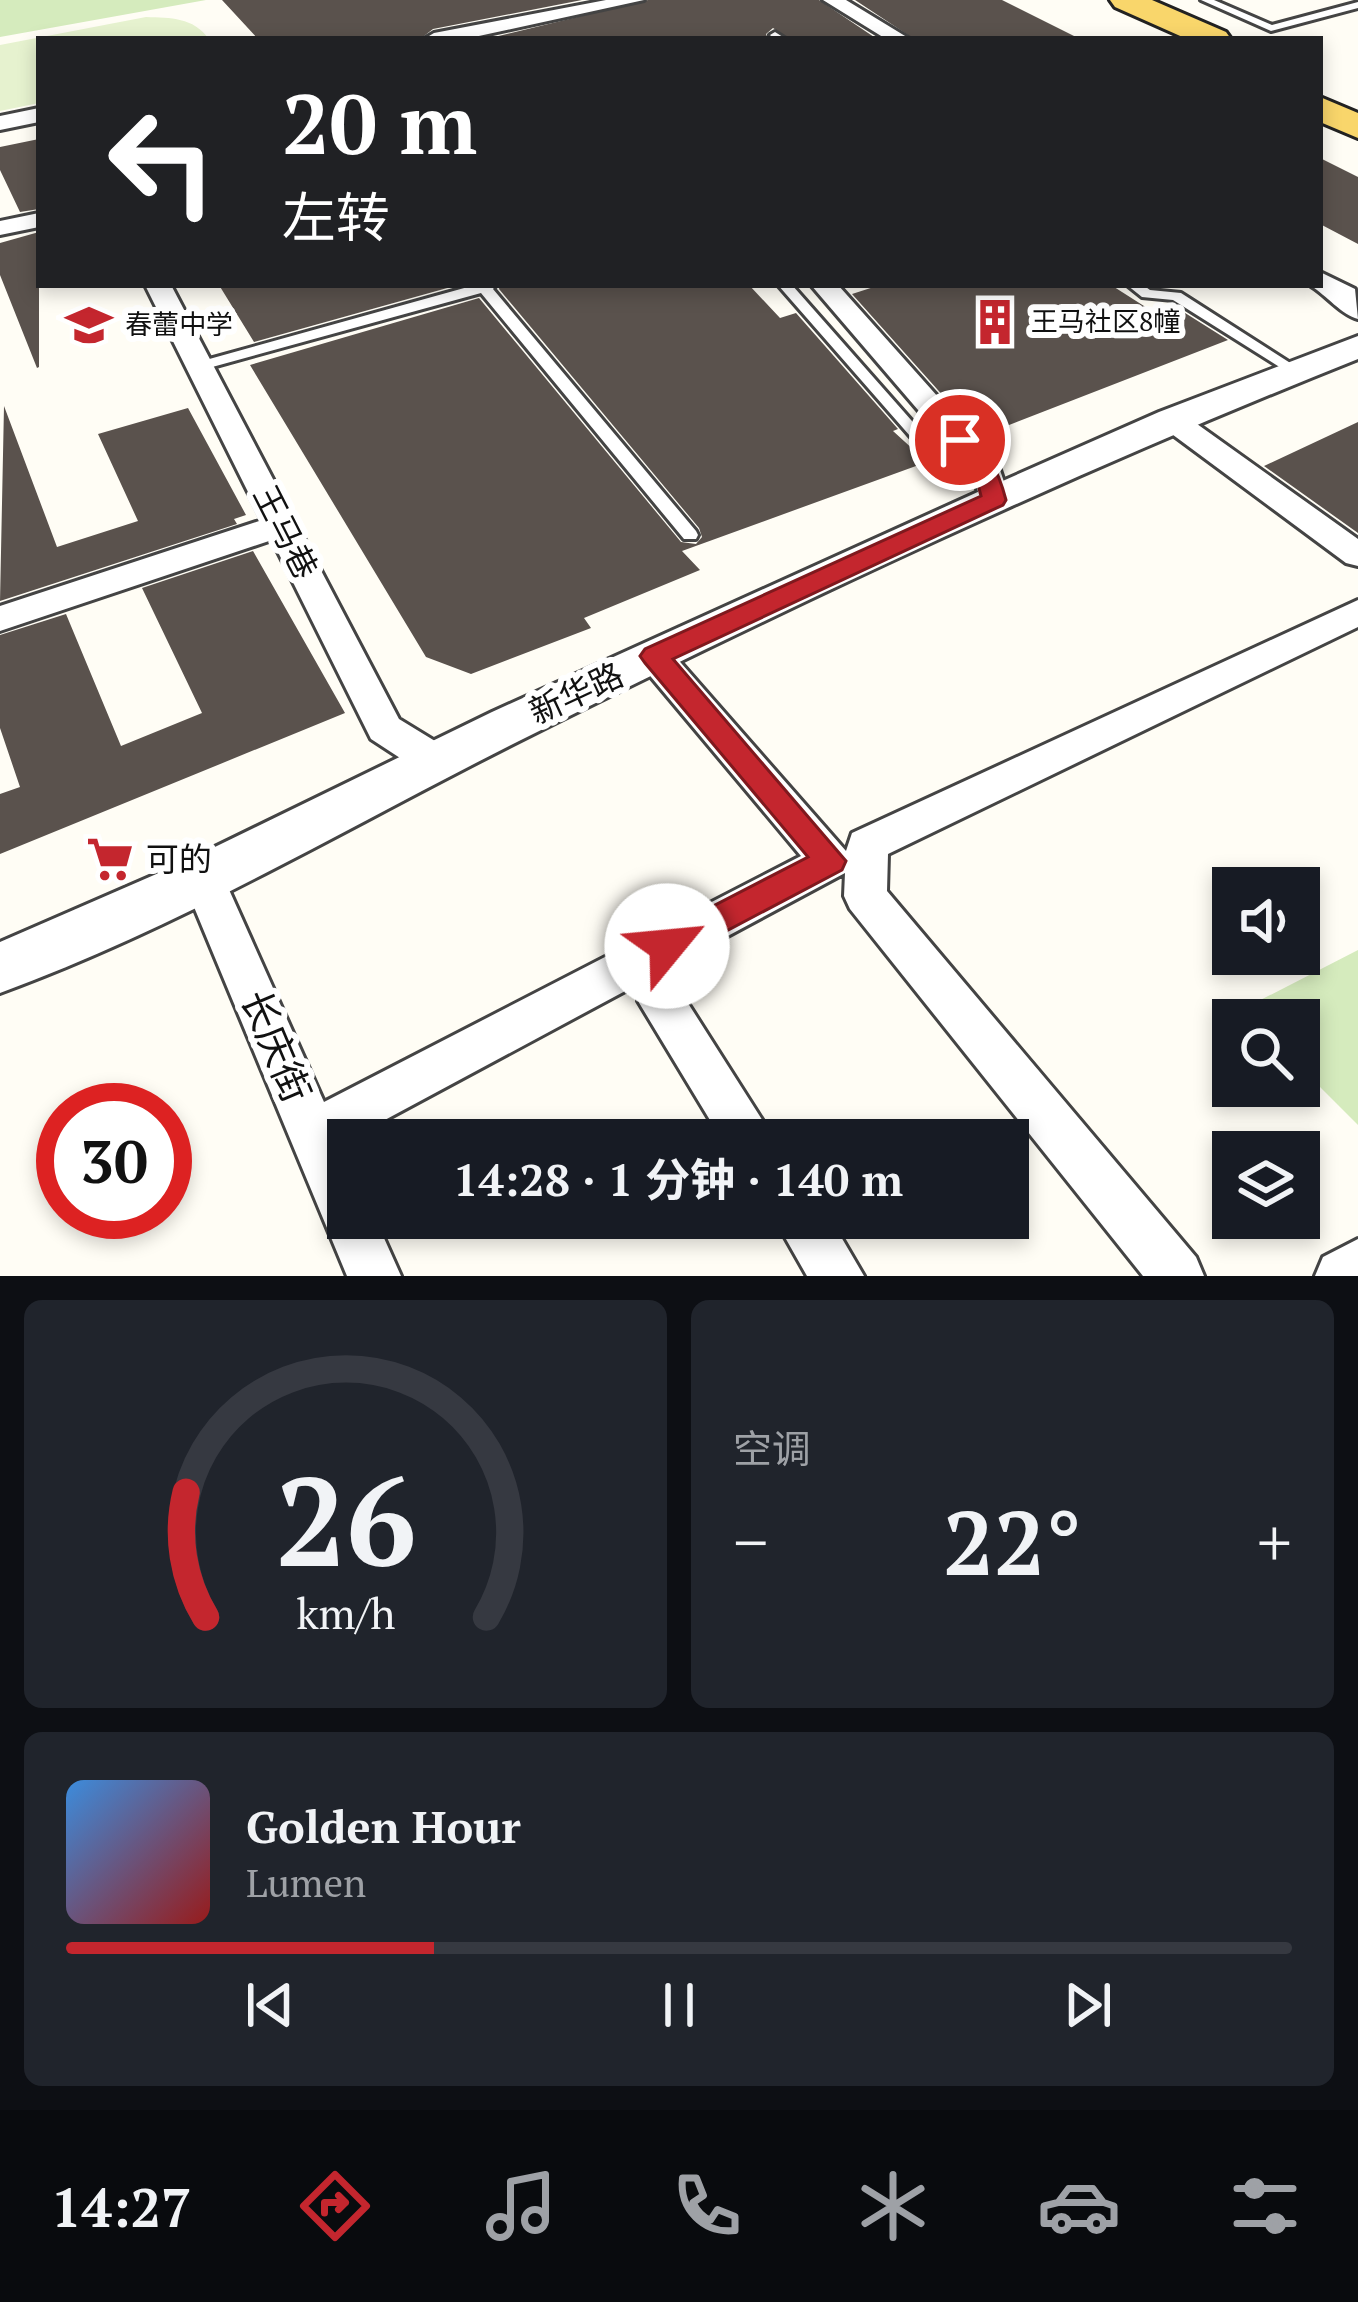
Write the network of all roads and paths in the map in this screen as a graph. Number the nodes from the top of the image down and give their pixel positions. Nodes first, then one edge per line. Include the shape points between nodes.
1 (635, 0) edge
2 (832, 0) edge
3 (1084, 0) edge
4 (1126, 0) edge
5 (1189, 0) edge
6 (1206, 0) edge
7 (1358, 5) edge
8 (538, 20) junction
9 (1226, 30) edge
10 (450, 36) edge
11 (558, 36) edge
12 (895, 36) edge
13 (1163, 36) edge
14 (1323, 87) edge
15 (1358, 104) edge
16 (1323, 110) edge
17 (36, 116) edge
18 (0, 123) edge
19 (1358, 127) edge
20 (36, 221) edge
21 (0, 228) edge
22 (1323, 282) edge
23 (160, 288) edge
24 (480, 288) edge
25 (489, 288) edge
26 (788, 288) edge
27 (827, 288) edge
28 (1138, 288) edge
29 (1358, 310) edge
30 (1358, 347) edge
31 (200, 366) junction
32 (1298, 373) junction
33 (1172, 420) junction
34 (929, 449) dead end
35 (994, 500) junction
36 (282, 525) junction
37 (690, 535) dead end
38 (1358, 555) edge
39 (1358, 612) edge
40 (0, 619) edge
41 (654, 656) junction
42 (434, 760) junction
43 (203, 878) junction
44 (0, 968) edge
45 (661, 1001) dead end
46 (737, 1119) edge
47 (313, 1133) junction
48 (327, 1165) edge
49 (359, 1239) edge
50 (813, 1239) edge
51 (1358, 1265) edge
52 (374, 1276) edge
53 (837, 1276) edge
54 (1178, 1276) edge
55 (1342, 1276) edge

1 - 8 street
2 - 12 street
3 - 13 main road
4 - 9 main road
5 - 9 lane
6 - 7 lane via 1270,28
8 - 10 street
8 - 11 street
14 - 15 main road
16 - 19 main road
17 - 18 street
20 - 21 street
22 - 29 street
23 - 31 street, 王马巷
24 - 31 lane
25 - 37 lane
26 - 34 lane
27 - 35 street via 987,471
28 - 32 lane via 1176,296
30 - 32 street, 新华路
31 - 36 street, 王马巷
32 - 33 street, 新华路
33 - 35 street, 新华路
33 - 38 street
35 - 41 street, 新华路
36 - 40 street
36 - 42 street, 王马巷 via 385,729
39 - 54 street via 867,845 865,896
41 - 42 street, 新华路
41 - 47 street via 830,861
42 - 43 street, 新华路
43 - 44 street, 新华路
43 - 47 street, 长庆街
45 - 46 street
47 - 48 street, 长庆街
49 - 52 street, 长庆街
50 - 53 street
51 - 55 street

